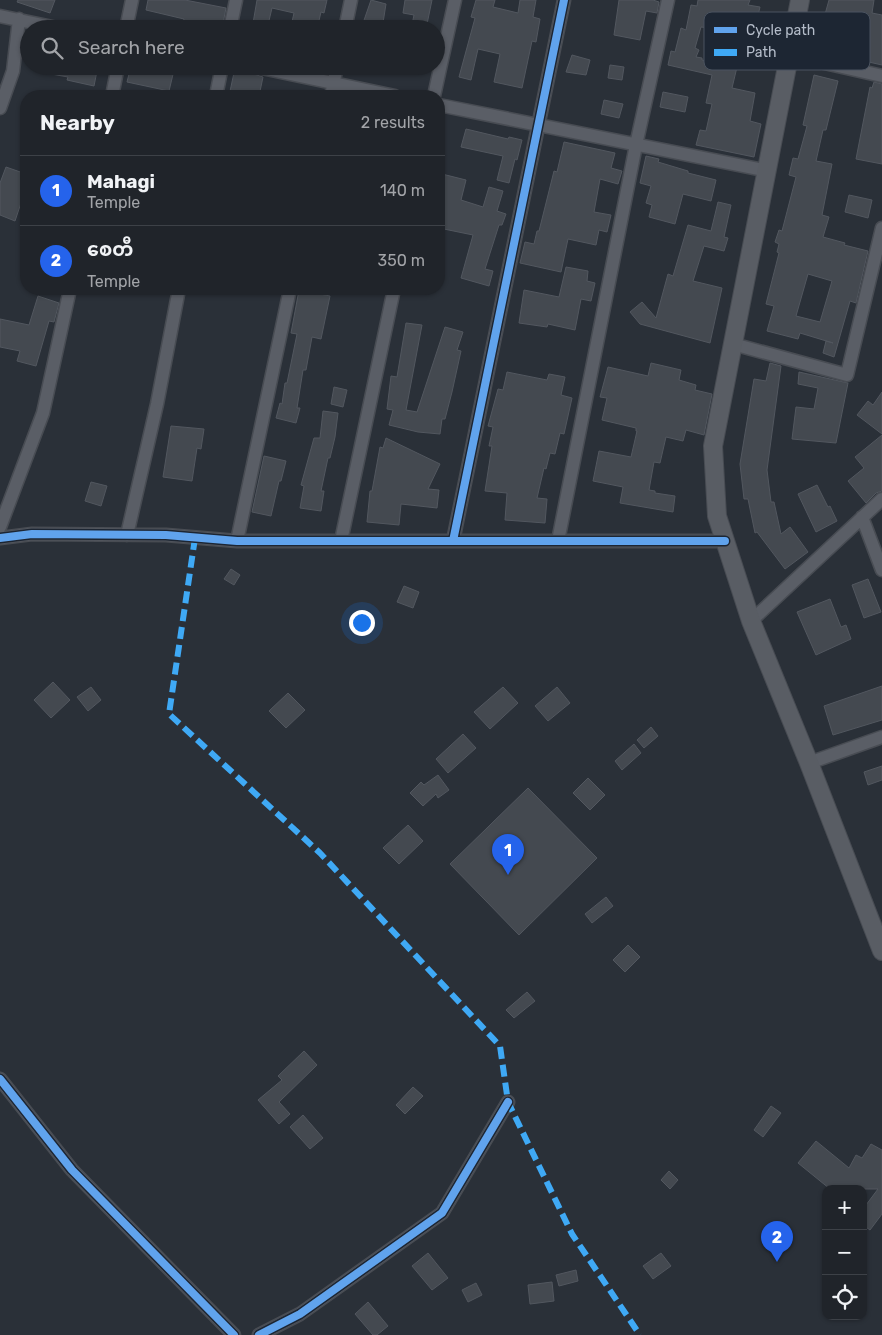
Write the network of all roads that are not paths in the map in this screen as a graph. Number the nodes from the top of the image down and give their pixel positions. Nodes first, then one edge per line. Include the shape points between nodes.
1 (132, 0) edge
2 (236, 0) edge
3 (351, 0) edge
4 (455, 0) edge
5 (564, 0) edge
6 (668, 0) edge
7 (0, 16) edge
8 (19, 19) junction
9 (23, 20) edge
10 (128, 20) edge
11 (232, 20) edge
12 (347, 20) edge
13 (445, 46) edge
14 (786, 70) edge
15 (855, 70) edge
16 (116, 75) edge
17 (220, 75) edge
18 (282, 75) edge
19 (335, 75) edge
20 (439, 75) edge
21 (882, 76) edge
22 (113, 90) edge
23 (217, 90) edge
24 (332, 90) edge
25 (435, 90) edge
26 (445, 106) edge
27 (0, 108) edge
28 (539, 125) junction
29 (636, 145) junction
30 (768, 171) junction
31 (882, 228) edge
32 (69, 295) edge
33 (178, 295) edge
34 (289, 295) edge
35 (393, 295) edge
36 (733, 344) junction
37 (882, 499) edge
38 (862, 518) junction
39 (0, 528) edge
40 (127, 535) junction
41 (0, 538) edge
42 (237, 540) junction
43 (341, 541) junction
44 (453, 541) junction
45 (558, 541) junction
46 (725, 542) junction
47 (882, 570) edge
48 (751, 621) junction
49 (882, 737) edge
50 (809, 763) junction
51 (882, 951) edge
52 (0, 1079) edge
53 (508, 1102) dead end
54 (234, 1335) edge
55 (259, 1335) edge

1 - 10 street
2 - 11 street
3 - 12 street
4 - 13 street
5 - 28 street
6 - 29 street
7 - 8 street
8 - 9 street
8 - 27 street via 13,71
14 - 30 main road
15 - 21 street
16 - 22 street
17 - 23 street
18 - 24 street
19 - 24 street
20 - 25 street
26 - 28 street
28 - 29 street
28 - 44 street
29 - 30 street
29 - 45 street
30 - 36 main road
31 - 36 street via 847,375
32 - 39 street via 44,413
33 - 40 street
34 - 42 street
35 - 43 street
36 - 46 main road via 713,446 717,516
37 - 38 street
38 - 47 street
38 - 48 street
40 - 41 street via 32,534
40 - 42 street
42 - 43 street
43 - 44 street
44 - 45 street
45 - 46 street
46 - 48 main road
48 - 50 main road
49 - 50 street
50 - 51 main road
52 - 54 street via 72,1170
53 - 55 street via 442,1213 300,1314

